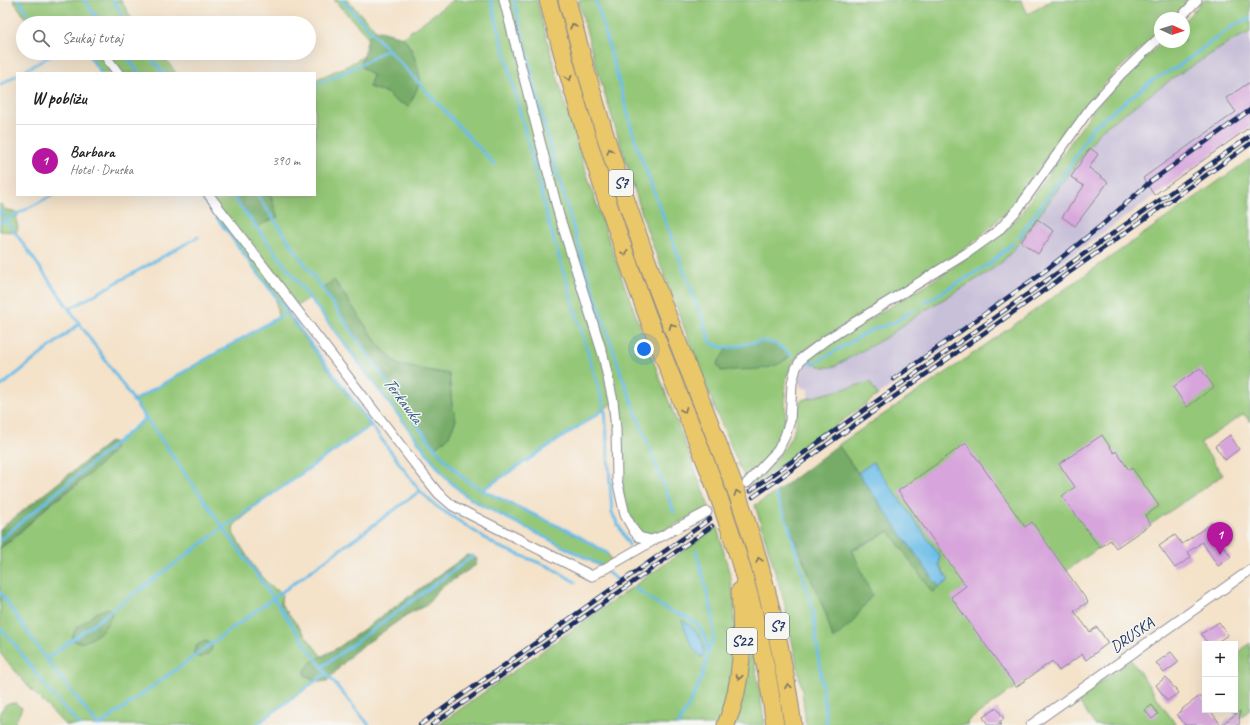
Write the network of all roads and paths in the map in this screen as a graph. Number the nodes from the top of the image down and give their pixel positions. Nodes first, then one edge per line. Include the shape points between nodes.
1 (504, 0) edge
2 (548, 0) edge
3 (567, 0) edge
4 (1197, 0) edge
5 (1186, 12) edge
6 (1154, 43) edge
7 (108, 60) edge
8 (117, 72) edge
9 (210, 196) edge
10 (747, 483) dead end
11 (707, 512) dead end
12 (655, 539) junction
13 (738, 554) junction
14 (1250, 570) edge
15 (726, 725) edge
16 (775, 725) edge
17 (793, 725) edge
18 (1031, 725) edge

1 - 12 street via 559,215 604,355 613,401 617,480 623,510 629,525 639,536 646,540
2 -> 13 highway, S7 via 586,136 612,216 670,374 713,481
17 -> 3 highway, S7 via 779,635 765,578 738,496 631,215 601,122
4 - 5 street
6 - 10 street via 1091,107 1018,209 998,231 826,340 802,358 792,383 790,421 785,436 778,450
7 - 8 street
9 - 12 street via 434,489 449,503 592,576
11 - 12 street
13 -> 15 highway, S22 via 742,611 741,663
13 - 16 highway, S7 via 760,637
14 - 18 street, DRUSKA

